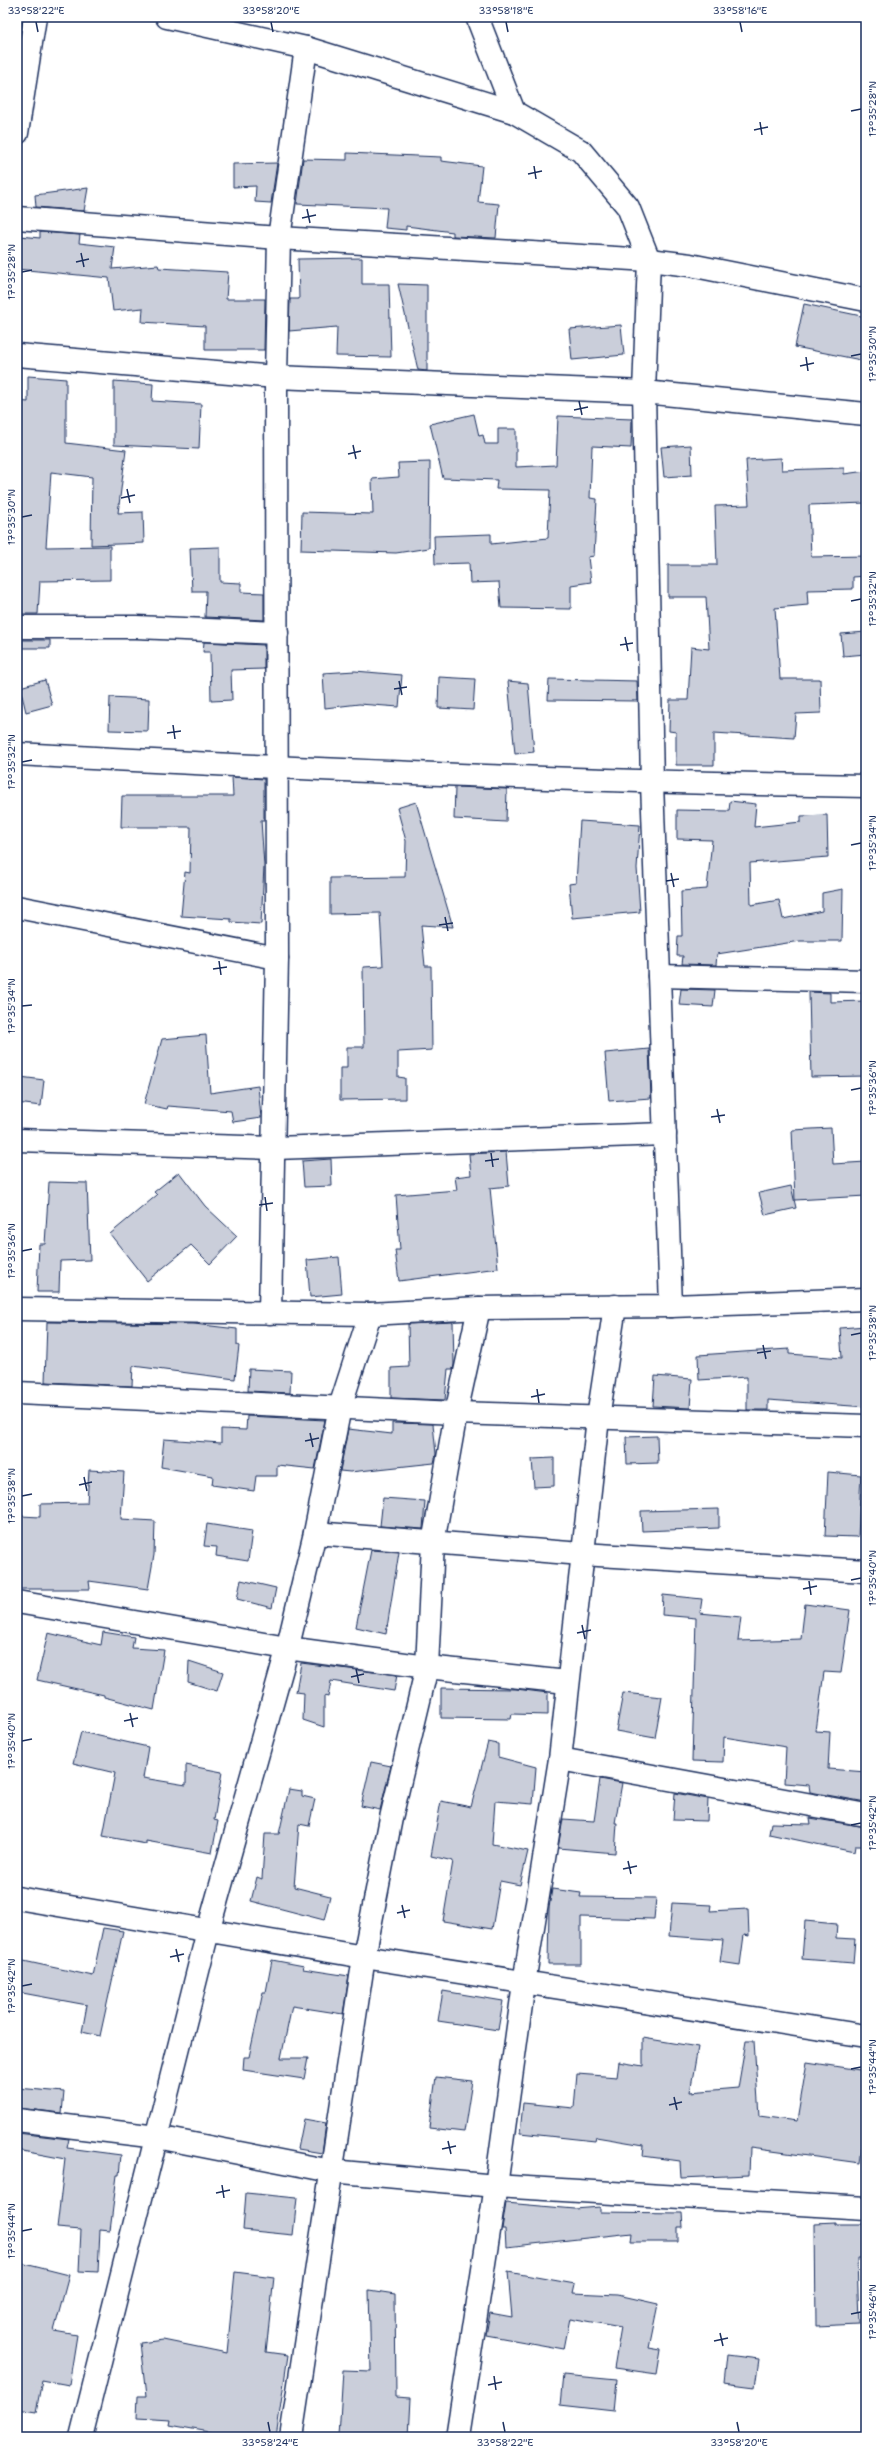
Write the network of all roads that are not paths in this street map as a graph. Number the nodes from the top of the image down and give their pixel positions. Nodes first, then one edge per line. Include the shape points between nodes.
1 (35, 17) edge
2 (167, 17) edge
3 (477, 17) edge
4 (306, 48) junction
5 (514, 112) junction
6 (17, 133) edge
7 (17, 218) edge
8 (279, 238) junction
9 (649, 260) junction
10 (866, 300) edge
11 (17, 355) edge
12 (276, 377) junction
13 (644, 392) junction
14 (866, 414) edge
15 (17, 627) edge
16 (277, 633) junction
17 (17, 754) edge
18 (277, 768) junction
19 (652, 783) junction
20 (866, 786) edge
21 (17, 907) edge
22 (277, 958) junction
23 (659, 976) junction
24 (866, 981) edge
25 (665, 1134) junction
26 (17, 1140) edge
27 (275, 1148) junction
28 (866, 1299) edge
29 (615, 1306) junction
30 (671, 1306) junction
31 (479, 1308) junction
32 (17, 1309) edge
33 (270, 1313) junction
34 (370, 1314) junction
35 (17, 1393) edge
36 (340, 1407) junction
37 (456, 1413) junction
38 (598, 1418) junction
39 (866, 1426) edge
40 (315, 1533) junction
41 (433, 1543) junction
42 (582, 1554) junction
43 (866, 1571) edge
44 (17, 1602) edge
45 (287, 1648) junction
46 (427, 1667) junction
47 (567, 1682) junction
48 (560, 1759) junction
49 (866, 1814) edge
50 (17, 1898) edge
51 (208, 1931) junction
52 (364, 1958) junction
53 (524, 1982) junction
54 (866, 2036) edge
55 (17, 2120) edge
56 (157, 2137) junction
57 (331, 2171) junction
58 (496, 2186) junction
59 (866, 2208) edge
60 (81, 2437) edge
61 (291, 2437) edge
62 (457, 2437) edge

1 - 6 street
2 - 4 street
3 - 5 street
4 - 5 street
4 - 8 street
5 - 9 street via 580,151 628,207
7 - 8 street
8 - 9 street
8 - 12 street
9 - 10 street via 690,265
9 - 13 street
11 - 12 street
12 - 13 street
12 - 16 street
13 - 14 street
13 - 19 street
15 - 16 street via 136,627
16 - 18 street
17 - 18 street
18 - 19 street
18 - 22 street
19 - 20 street
19 - 23 street
21 - 22 street
22 - 27 street
23 - 24 street
23 - 25 street
25 - 27 street
25 - 30 street
26 - 27 street
27 - 33 street
28 - 30 street
29 - 30 street
29 - 31 street
29 - 38 street
31 - 34 street
31 - 37 street
32 - 33 street
33 - 34 street
34 - 36 street
35 - 36 street
36 - 37 street
36 - 40 street
37 - 38 street
37 - 41 street
38 - 39 street
38 - 42 street
40 - 41 street
40 - 45 street
41 - 42 street
41 - 46 street
42 - 43 street
42 - 47 street
44 - 45 street
45 - 46 street
45 - 51 street
46 - 47 street
46 - 52 street via 391,1818
47 - 48 street
48 - 49 street
48 - 53 street
50 - 51 street
51 - 52 street
51 - 56 street
52 - 53 street
52 - 57 street
53 - 54 street
53 - 58 street
55 - 56 street
56 - 57 street
56 - 60 street
57 - 58 street
57 - 61 street
58 - 59 street
58 - 62 street

